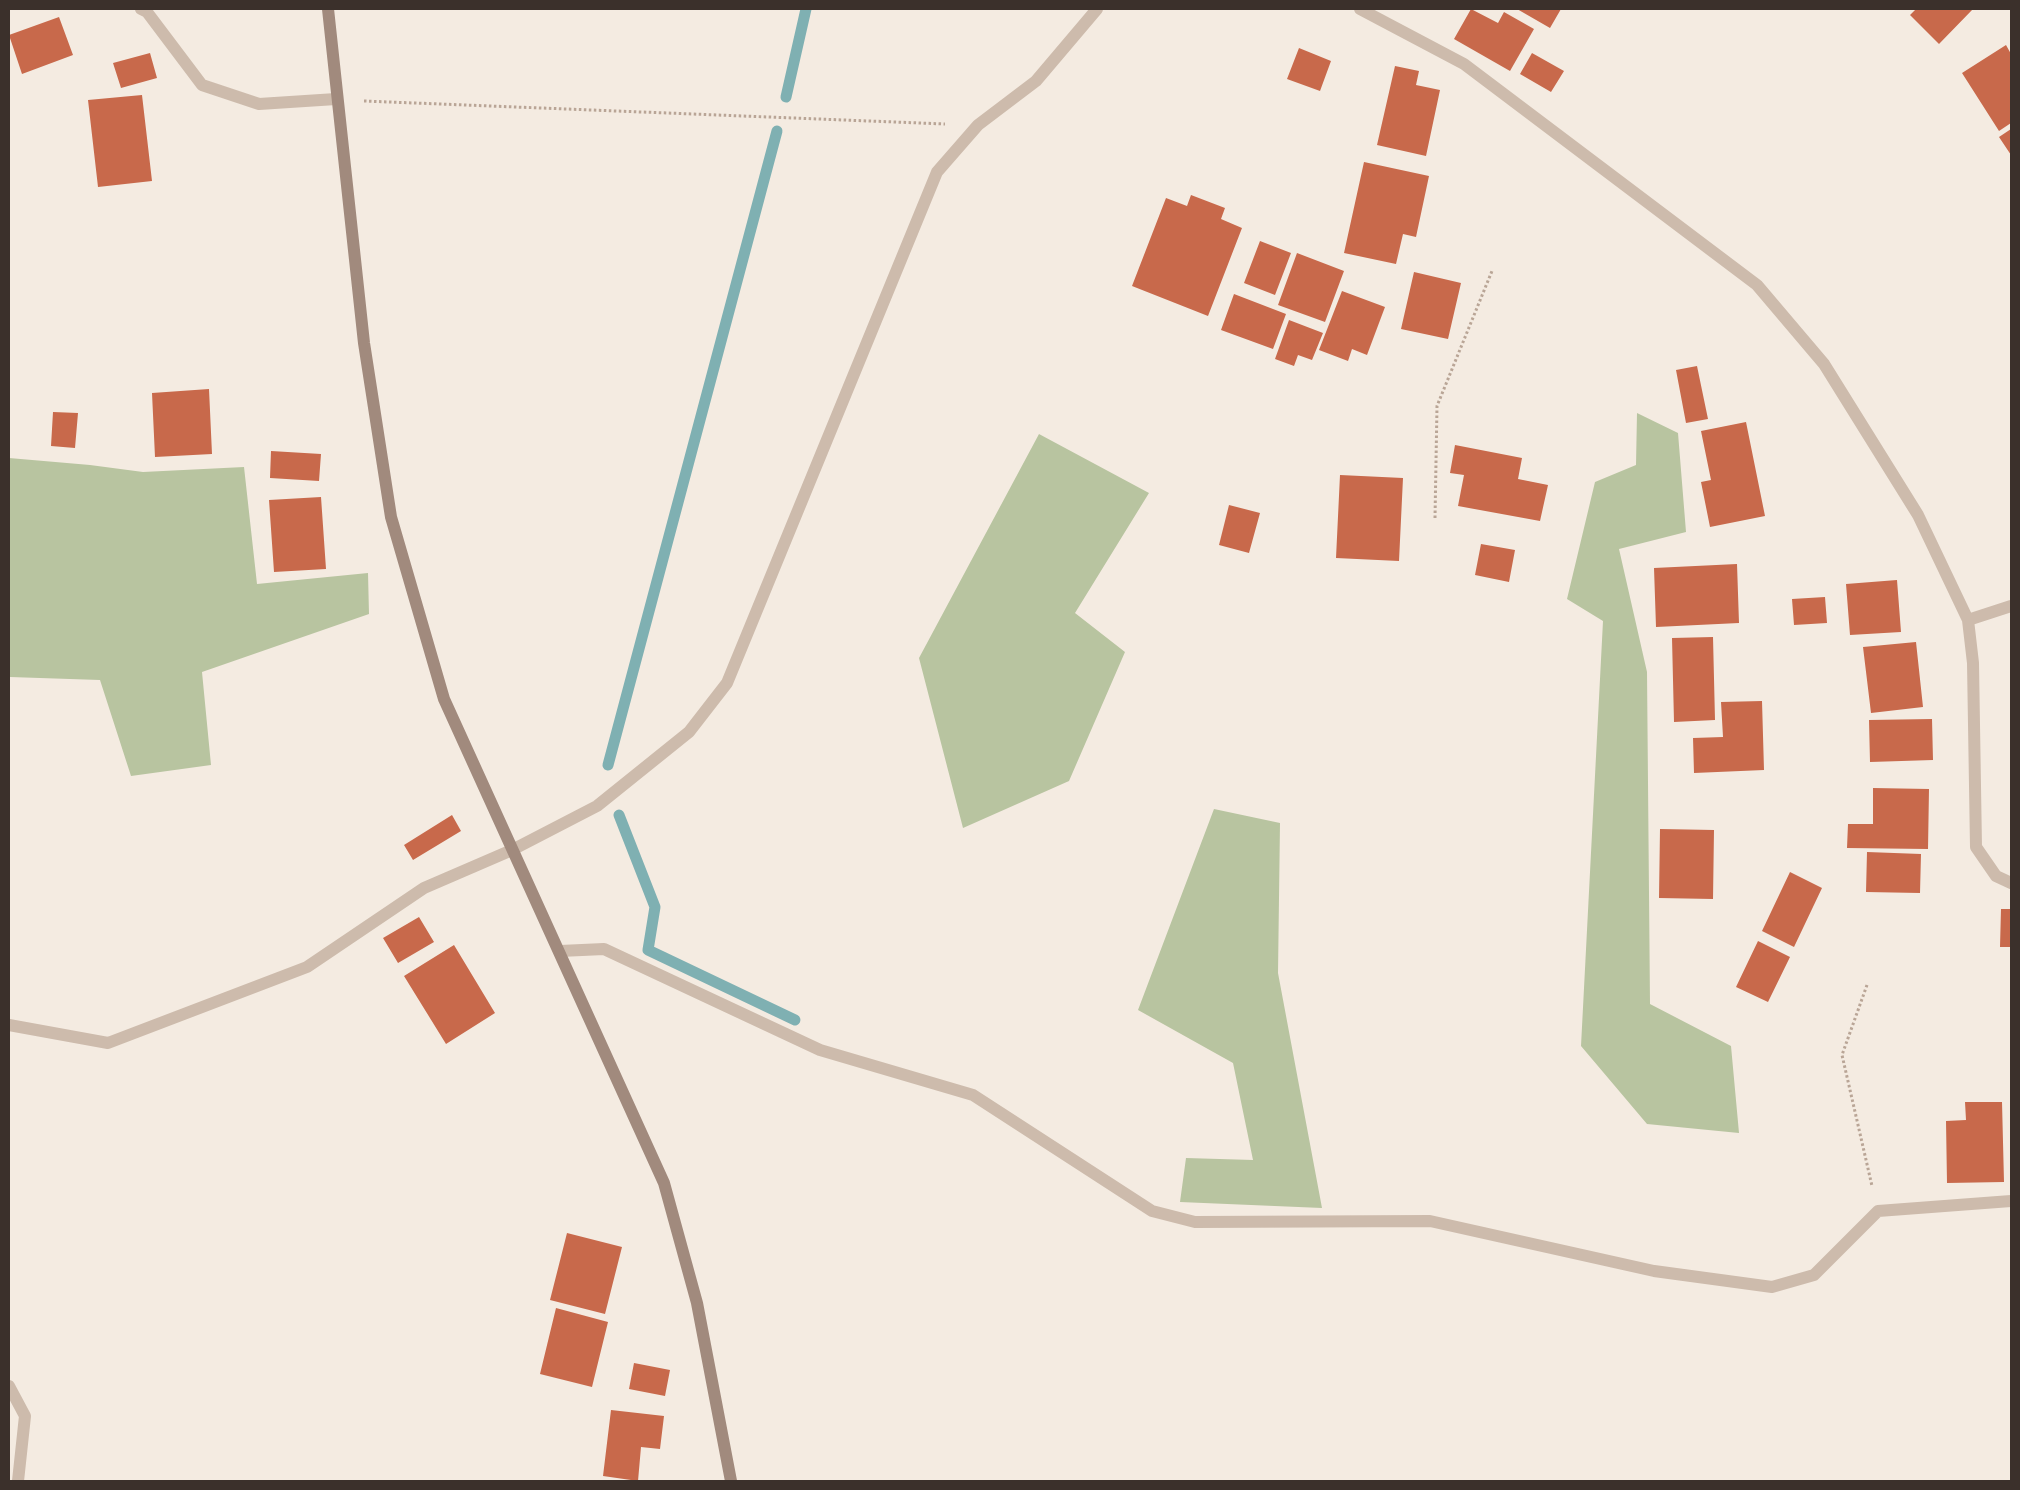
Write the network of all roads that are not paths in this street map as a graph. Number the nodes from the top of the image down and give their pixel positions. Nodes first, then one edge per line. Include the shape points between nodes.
1 (141, 9) edge
2 (328, 9) edge
3 (1097, 9) edge
4 (1360, 9) edge
5 (336, 99) junction
6 (2011, 606) edge
7 (1968, 620) junction
8 (512, 850) junction
9 (2011, 883) edge
10 (560, 951) junction
11 (9, 1025) edge
12 (2011, 1201) edge
13 (9, 1386) edge
14 (18, 1481) edge
15 (731, 1481) edge

1 - 5 street via 147,12 202,85 259,104
2 - 5 street
3 - 8 street via 1036,81 978,126 937,172 727,683 689,732 597,806
4 - 7 street via 1464,64 1757,285 1824,364 1918,515
5 - 8 street via 364,343 390,517 444,699
6 - 7 street
7 - 9 street via 1973,663 1976,847 1996,876
8 - 10 street
8 - 11 street via 424,888 307,967 108,1043
10 - 12 street via 604,949 820,1050 973,1095 1152,1211 1195,1222 1430,1221 1654,1271 1772,1287 1814,1275 1878,1211
10 - 15 street via 664,1183 697,1304
13 - 14 street via 25,1416

